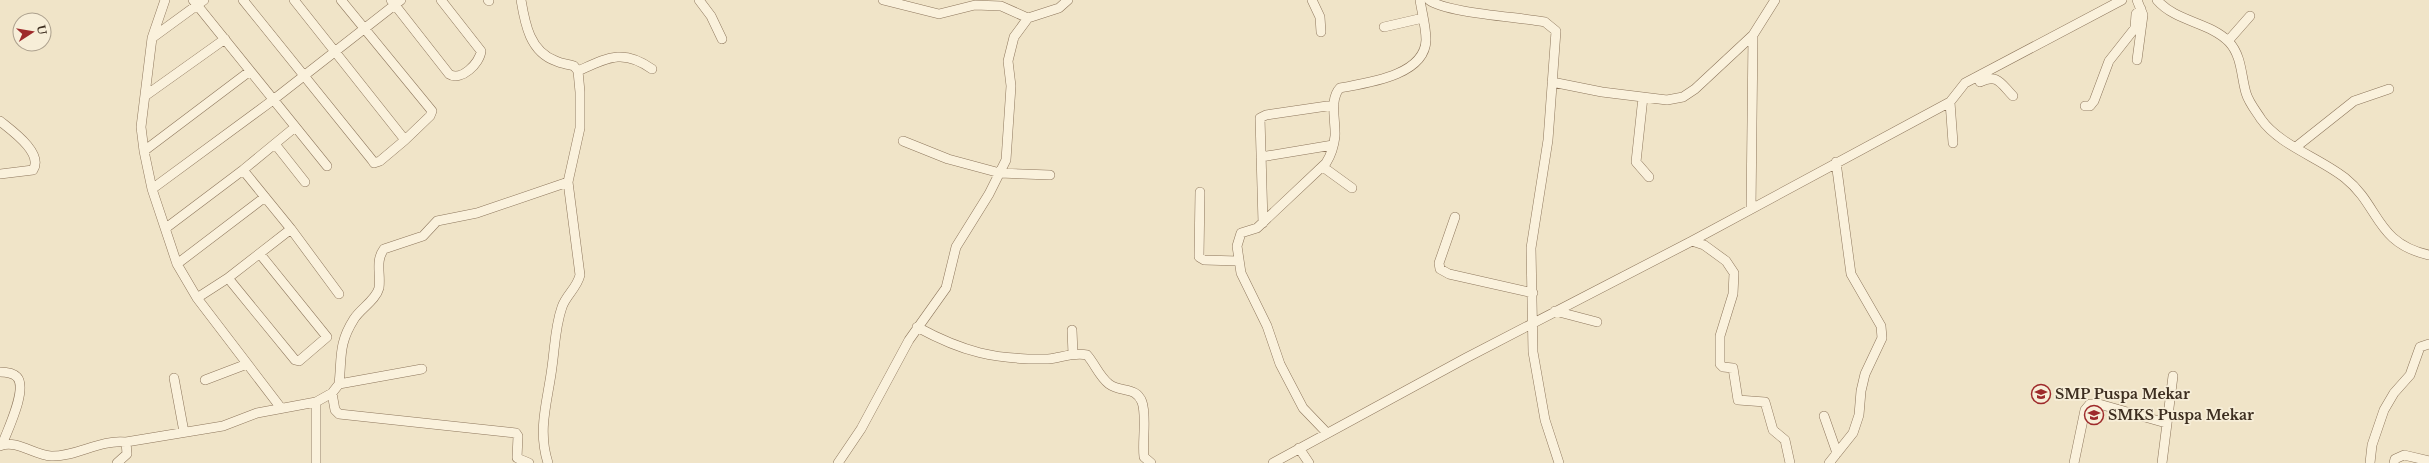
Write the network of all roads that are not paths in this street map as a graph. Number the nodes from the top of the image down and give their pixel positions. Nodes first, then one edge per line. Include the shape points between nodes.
1 (165, 0) edge
2 (243, 0) edge
3 (294, 0) edge
4 (342, 0) edge
5 (441, 0) edge
6 (521, 0) edge
7 (700, 0) edge
8 (883, 0) edge
9 (1068, 0) edge
10 (1312, 0) edge
11 (1420, 0) edge
12 (1429, 0) edge
13 (1775, 0) edge
14 (2122, 0) edge
15 (2137, 0) edge
16 (2157, 0) edge
17 (198, 2) edge
18 (396, 2) edge
19 (2141, 9) junction
20 (2250, 16) dead end
21 (1028, 18) junction
22 (1423, 18) junction
23 (1384, 27) dead end
24 (365, 29) junction
25 (1321, 32) dead end
26 (1753, 35) junction
27 (152, 38) junction
28 (225, 39) junction
29 (722, 39) dead end
30 (2228, 41) junction
31 (334, 52) junction
32 (2137, 60) dead end
33 (652, 69) dead end
34 (250, 71) junction
35 (578, 71) junction
36 (304, 75) junction
37 (1552, 82) junction
38 (2389, 89) dead end
39 (145, 96) junction
40 (2013, 96) dead end
41 (1643, 97) junction
42 (1953, 99) junction
43 (273, 100) junction
44 (1334, 105) junction
45 (2085, 106) dead end
46 (0, 121) edge
47 (294, 128) junction
48 (405, 140) junction
49 (903, 141) dead end
50 (1953, 142) dead end
51 (275, 144) junction
52 (1333, 145) junction
53 (2296, 147) junction
54 (144, 151) junction
55 (1262, 157) junction
56 (1836, 162) junction
57 (327, 166) dead end
58 (1323, 168) junction
59 (243, 170) junction
60 (1000, 173) junction
61 (0, 174) edge
62 (1050, 175) dead end
63 (1650, 177) dead end
64 (305, 182) dead end
65 (568, 182) junction
66 (1352, 188) dead end
67 (152, 189) junction
68 (1200, 192) dead end
69 (264, 197) junction
70 (1751, 209) junction
71 (1455, 217) dead end
72 (1263, 223) junction
73 (166, 228) junction
74 (291, 229) junction
75 (1692, 241) junction
76 (260, 254) junction
77 (2429, 255) edge
78 (1238, 261) junction
79 (178, 264) junction
80 (228, 278) junction
81 (1533, 293) junction
82 (340, 294) dead end
83 (197, 298) junction
84 (1555, 311) junction
85 (1533, 322) junction
86 (1597, 322) dead end
87 (917, 327) junction
88 (1072, 330) dead end
89 (2429, 344) edge
90 (1073, 354) junction
91 (247, 364) junction
92 (422, 369) dead end
93 (0, 372) edge
94 (2173, 376) dead end
95 (174, 378) dead end
96 (205, 380) dead end
97 (339, 384) junction
98 (332, 393) junction
99 (316, 402) junction
100 (281, 408) junction
101 (1824, 416) dead end
102 (2166, 423) junction
103 (184, 432) junction
104 (1327, 433) junction
105 (126, 442) junction
106 (1, 445) edge
107 (1299, 448) junction
108 (1837, 453) junction
109 (2429, 461) edge
110 (117, 463) edge
111 (316, 463) edge
112 (529, 463) edge
113 (548, 463) edge
114 (838, 463) edge
115 (1151, 463) edge
116 (1273, 463) edge
117 (1309, 463) edge
118 (1559, 463) edge
119 (1790, 463) edge
120 (1829, 463) edge
121 (2074, 463) edge
122 (2162, 463) edge
123 (2370, 463) edge
124 (2394, 463) edge

1 - 27 street
2 - 36 street
3 - 31 street
4 - 24 street
5 - 18 street via 481,51 480,57 462,76 449,74
6 - 35 street via 526,29 536,46 556,62 574,66
7 - 29 street
8 - 21 street via 939,14 967,6 1001,6
9 - 21 street via 1059,8
10 - 25 street via 1320,17
11 - 22 street
12 - 37 street via 1437,5 1527,18 1550,24 1556,35
13 - 26 street
14 - 42 street via 1965,83
15 - 19 street
16 - 30 street via 2168,10
17 - 27 street
17 - 28 street
18 - 24 street
19 - 32 street via 2141,35
19 - 45 street via 2136,14 2133,32 2109,61 2094,101 2090,106
20 - 30 street
21 - 60 street via 1014,37 1009,53 1011,86 1008,147
22 - 23 street
22 - 44 street via 1426,41 1423,50 1410,66 1367,84 1340,88 1334,97
24 - 31 street
24 - 48 street via 432,111
26 - 41 street via 1689,94 1674,100
26 - 70 street
27 - 39 street
28 - 34 street
28 - 39 street
30 - 53 street via 2238,56 2250,102 2272,131
31 - 36 street
31 - 48 street
33 - 35 street via 642,62 624,56 599,60
34 - 43 street
34 - 54 street
35 - 65 street via 580,128
36 - 43 street
36 - 48 street via 374,163
37 - 41 street
37 - 81 street via 1548,140 1531,248
38 - 53 street via 2354,100
39 - 54 street via 142,127
40 - 42 street via 1992,77
41 - 63 street via 1636,162
42 - 50 street
42 - 56 street
43 - 47 street
43 - 67 street
44 - 52 street
44 - 55 street via 1263,116 1259,122
46 - 61 street via 24,142 34,155 36,163 33,170
47 - 51 street
47 - 57 street
49 - 60 street via 948,159
51 - 59 street
51 - 64 street
52 - 55 street
52 - 58 street via 1331,155
53 - 77 street via 2331,167 2356,188 2377,221 2391,237 2407,248
54 - 67 street
55 - 72 street
56 - 70 street
56 - 108 street via 1851,274 1882,332 1882,338 1865,374 1859,415 1853,433
58 - 66 street
58 - 72 street
59 - 69 street
59 - 73 street
60 - 62 street
60 - 87 street via 956,247 946,288
65 - 97 street via 477,213 437,221 423,236 384,249 379,259 379,288 354,319 343,340 339,355
65 - 113 street via 580,276 563,305 554,334 552,368 542,421 543,443
67 - 73 street
68 - 78 street via 1199,257 1204,260
69 - 74 street
69 - 79 street
70 - 75 street
71 - 81 street via 1439,263 1440,269 1449,274
72 - 78 street via 1255,230 1239,235
73 - 79 street
74 - 76 street
74 - 82 street
75 - 84 street
75 - 119 street via 1704,245 1731,267 1735,282 1720,336 1720,364 1733,368 1738,400 1766,402 1773,430 1785,440
76 - 80 street
76 - 80 street via 327,337 299,361 295,360
78 - 104 street via 1241,273 1267,326 1280,364 1296,396 1307,413
79 - 83 street
80 - 83 street
81 - 85 street
83 - 91 street
84 - 85 street
84 - 86 street
85 - 104 street
85 - 118 street via 1540,394
87 - 90 street via 959,348 991,355 1050,359
87 - 114 street via 861,429
88 - 90 street
89 - 123 street via 2420,347 2410,376 2394,393 2384,410 2372,445
90 - 115 street via 1088,355 1097,371 1110,384 1139,395 1143,403 1144,457
91 - 96 street
91 - 100 street
92 - 97 street
93 - 106 street via 12,373 18,378 22,391
94 - 102 street
95 - 103 street
97 - 98 street
98 - 99 street
98 - 112 street via 335,410 339,414 516,433 517,458
99 - 100 street
99 - 111 street
100 - 103 street via 257,413 223,426
101 - 108 street
102 - 121 street via 2099,404 2090,404 2085,410
102 - 122 street
103 - 105 street
104 - 107 street
105 - 106 street via 116,441 52,456 12,444
105 - 110 street via 126,454
107 - 116 street
107 - 117 street
108 - 120 street
109 - 124 street via 2404,455 2395,459

